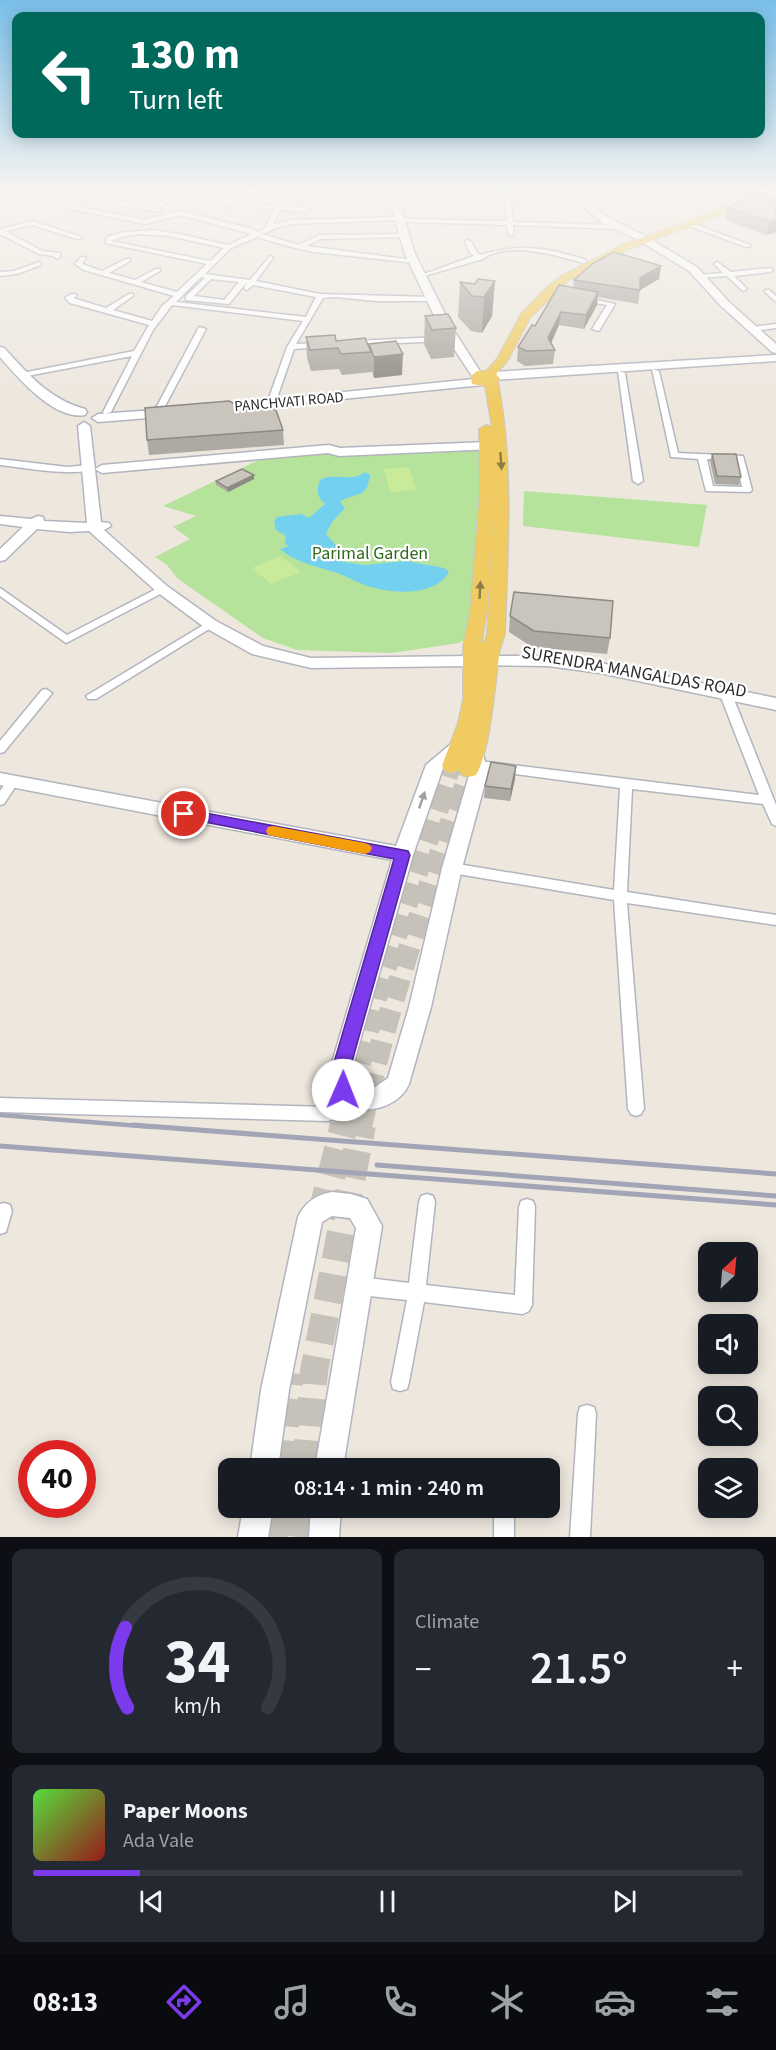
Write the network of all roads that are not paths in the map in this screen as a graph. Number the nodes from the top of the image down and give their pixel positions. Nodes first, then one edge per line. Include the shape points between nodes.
1 (210, 263) edge
2 (39, 264) dead end
3 (78, 264) edge
4 (121, 264) edge
5 (265, 264) edge
6 (414, 264) edge
7 (421, 264) edge
8 (462, 264) edge
9 (580, 264) edge
10 (590, 264) edge
11 (685, 264) edge
12 (717, 264) dead end
13 (158, 270) dead end
14 (773, 272) edge
15 (0, 274) edge
16 (103, 274) junction
17 (729, 274) junction
18 (200, 275) junction
19 (426, 275) junction
20 (210, 276) junction
21 (699, 277) junction
22 (248, 281) junction
23 (135, 283) junction
24 (743, 288) dead end
25 (767, 291) dead end
26 (73, 295) dead end
27 (130, 295) dead end
28 (179, 295) junction
29 (320, 296) junction
30 (576, 297) edge
31 (432, 299) junction
32 (776, 300) edge
33 (170, 303) junction
34 (107, 310) junction
35 (230, 310) junction
36 (308, 319) junction
37 (154, 324) junction
38 (776, 326) edge
39 (752, 328) junction
40 (202, 329) dead end
41 (596, 329) dead end
42 (453, 338) junction
43 (337, 344) edge
44 (349, 344) edge
45 (291, 347) junction
46 (0, 350) edge
47 (776, 350) edge
48 (137, 353) junction
49 (0, 360) edge
50 (776, 360) edge
51 (655, 371) junction
52 (621, 373) junction
53 (22, 375) junction
54 (484, 378) junction
55 (275, 400) junction
56 (160, 408) junction
57 (90, 417) junction
58 (488, 446) junction
59 (702, 456) junction
60 (0, 462) edge
61 (95, 469) junction
62 (638, 481) dead end
63 (0, 514) edge
64 (0, 520) edge
65 (36, 522) junction
66 (99, 524) junction
67 (0, 557) edge
68 (162, 589) junction
69 (0, 591) edge
70 (210, 624) junction
71 (481, 655) junction
72 (725, 692) junction
73 (46, 693) dead end
74 (92, 696) dead end
75 (776, 698) edge
76 (776, 704) edge
77 (0, 748) edge
78 (467, 760) junction
79 (7, 780) edge
80 (626, 784) junction
81 (768, 800) junction
82 (0, 801) edge
83 (776, 821) edge
84 (403, 855) junction
85 (452, 867) junction
86 (620, 896) junction
87 (776, 920) edge
88 (0, 1105) edge
89 (636, 1109) dead end
90 (328, 1114) dead end
91 (427, 1202) dead end
92 (527, 1207) dead end
93 (360, 1286) junction
94 (417, 1292) junction
95 (400, 1382) dead end
96 (587, 1414) dead end
97 (265, 1458) edge
98 (331, 1458) edge
99 (256, 1518) edge
100 (325, 1518) edge
101 (504, 1518) edge
102 (253, 1537) edge
103 (324, 1537) edge
104 (504, 1537) edge
105 (580, 1537) edge

1 - 18 street
2 - 15 street
3 - 16 street
4 - 16 street
5 - 22 street
6 - 31 main road
7 - 19 main road
8 - 19 street
9 - 54 main road via 531,300
10 - 54 main road via 565,278 525,317 502,360
11 - 21 main road
12 - 17 street
13 - 23 street
14 - 17 street
16 - 23 street
17 - 21 street
17 - 24 street
18 - 20 street
18 - 28 street
19 - 54 main road
20 - 22 street
20 - 22 street via 189,298 226,302
21 - 39 main road
22 - 29 street
22 - 35 street
23 - 28 street
25 - 32 street
26 - 34 street via 69,298 73,301
27 - 34 street
28 - 33 street
29 - 31 street
29 - 36 street
30 - 41 street via 611,304
31 - 42 main road
33 - 35 street
33 - 37 street
34 - 37 street
35 - 36 street
36 - 45 street
37 - 48 street
38 - 39 street
39 - 47 main road
40 - 56 street
42 - 44 street
42 - 54 main road
43 - 45 street
45 - 55 street
46 - 53 main road
48 - 53 street
48 - 57 street
49 - 57 main road via 43,401
50 - 51 main road
50 - 54 main road
51 - 52 main road
51 - 59 street via 674,455
52 - 54 main road
52 - 62 street
53 - 57 main road via 50,399
54 - 55 main road, PANCHVATI ROAD
54 - 55 main road, PANCHVATI ROAD via 271,405 203,408
54 - 58 main road
54 -> 71 main road via 502,461 502,504 496,634
56 - 57 main road
56 - 57 main road via 180,409
57 - 61 main road
58 - 61 main road via 339,452 329,449
71 -> 58 main road via 479,616
59 - 59 street via 740,458 747,490 709,489
60 - 61 street via 67,470
61 - 66 main road
63 - 65 main road
64 - 65 main road
65 - 66 main road via 69,528
65 - 67 main road
66 - 68 main road, SURENDRA MANGALDAS ROAD via 100,537
66 - 71 main road, SURENDRA MANGALDAS ROAD via 220,616 282,646 311,652
68 - 69 street via 66,640
68 - 70 main road, SURENDRA MANGALDAS ROAD
70 - 71 main road, SURENDRA MANGALDAS ROAD via 258,650 311,663
70 - 74 street
71 - 72 main road, SURENDRA MANGALDAS ROAD via 600,668
71 - 75 main road, SURENDRA MANGALDAS ROAD via 525,651
71 - 78 main road
72 - 76 main road, SURENDRA MANGALDAS ROAD
72 - 81 street
73 - 77 street
78 - 80 street
84 -> 78 main road via 435,765
78 - 85 main road
79 - 82 street
79 - 84 main road
80 - 81 street
80 - 86 street
81 - 83 street
84 - 85 main road via 339,1076 343,1090 358,1098 379,1098 398,1084
85 - 86 street
86 - 87 street
86 - 89 street
88 - 90 street
91 - 94 street
92 - 94 street via 523,1305
93 - 94 street
93 - 97 main road via 369,1226 358,1208 336,1202 318,1207 310,1217 299,1266
93 - 98 main road
94 - 95 street
96 - 105 street
99 - 102 main road
100 - 103 main road
101 - 104 street

